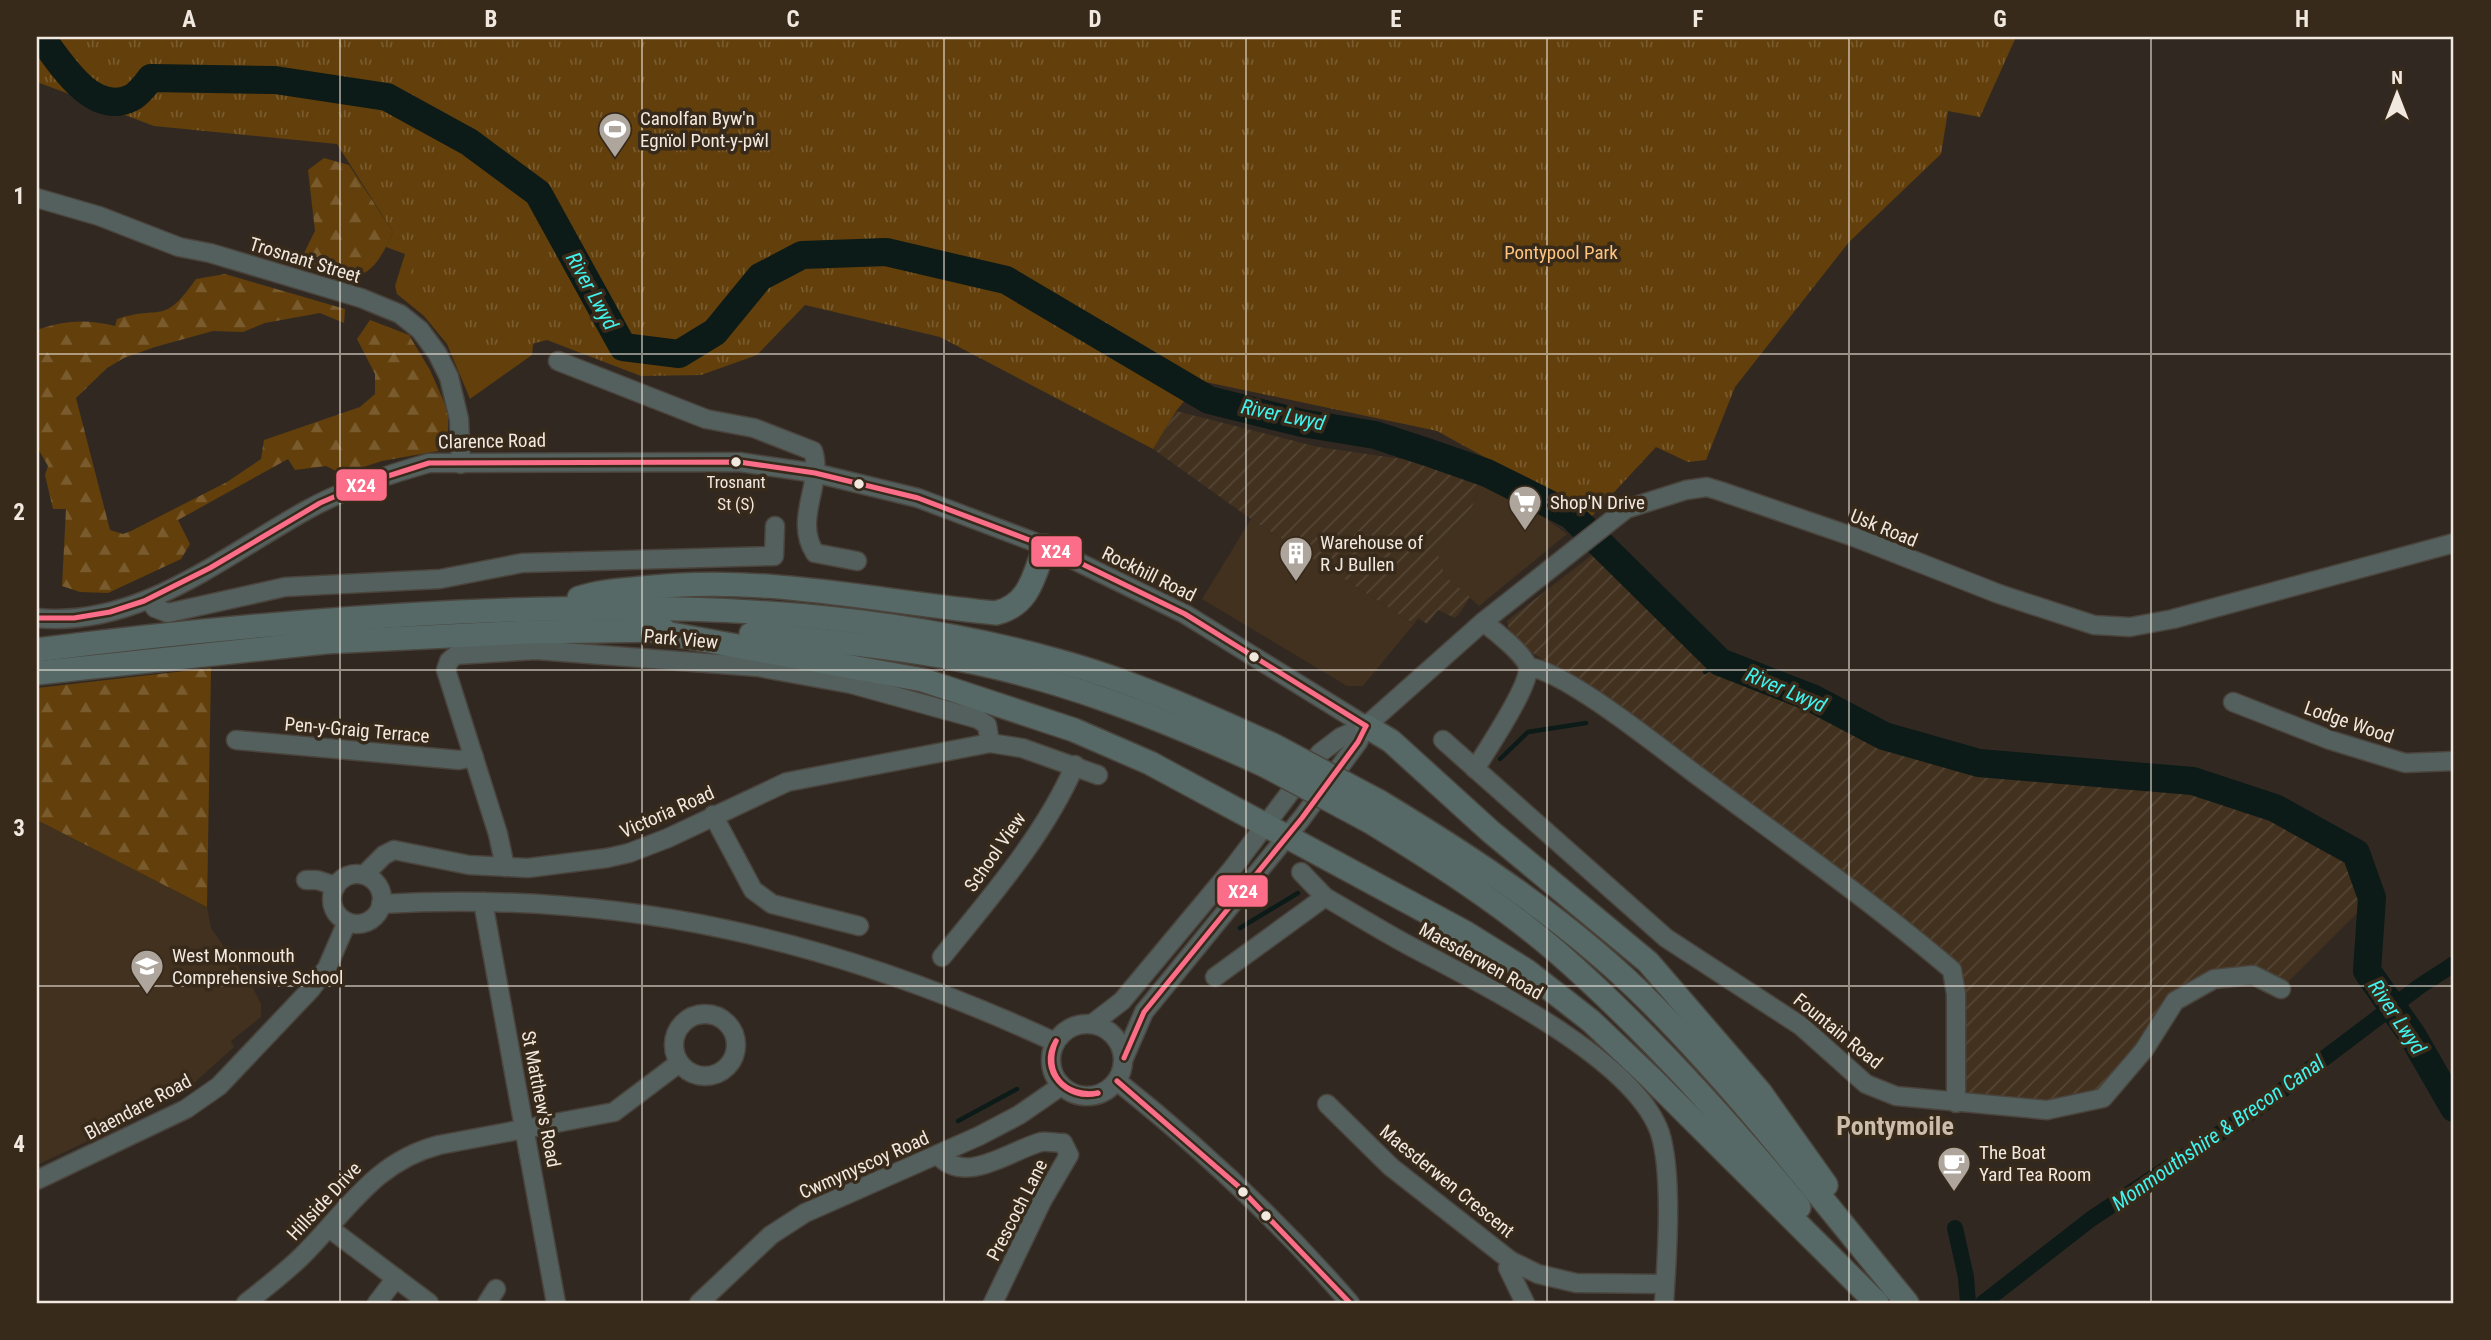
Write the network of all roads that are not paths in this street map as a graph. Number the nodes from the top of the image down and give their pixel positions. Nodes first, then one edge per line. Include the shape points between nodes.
1 (37, 198) edge
2 (558, 361) dead end
3 (461, 464) junction
4 (815, 473) junction
5 (775, 526) dead end
6 (2454, 543) edge
7 (1045, 546) junction
8 (857, 561) dead end
9 (149, 599) junction
10 (550, 608) junction
11 (37, 618) edge
12 (1483, 622) junction
13 (649, 630) junction
14 (37, 650) edge
15 (1528, 667) junction
16 (37, 673) edge
17 (2233, 702) dead end
18 (1366, 726) junction
19 (236, 740) dead end
20 (1443, 740) dead end
21 (990, 743) junction
22 (1270, 755) junction
23 (474, 757) junction
24 (2454, 761) edge
25 (1075, 765) junction
26 (1475, 769) junction
27 (1098, 775) dead end
28 (1374, 812) junction
29 (713, 815) junction
30 (1264, 827) junction
31 (1286, 838) junction
32 (505, 867) junction
33 (1301, 872) dead end
34 (364, 876) junction
35 (306, 880) dead end
36 (336, 886) junction
37 (1325, 897) junction
38 (483, 902) junction
39 (381, 904) junction
40 (347, 922) junction
41 (859, 926) dead end
42 (942, 957) dead end
43 (1215, 977) dead end
44 (2281, 989) dead end
45 (1092, 1024) junction
46 (1055, 1042) junction
47 (1124, 1058) junction
48 (679, 1063) dead end
49 (1117, 1081) junction
50 (1061, 1086) junction
51 (1955, 1103) junction
52 (1327, 1104) dead end
53 (525, 1128) junction
54 (939, 1156) junction
55 (37, 1180) edge
56 (329, 1227) junction
57 (1853, 1236) junction
58 (1511, 1261) junction
59 (396, 1278) junction
60 (1665, 1284) junction
61 (246, 1303) edge
62 (377, 1303) edge
63 (429, 1303) edge
64 (556, 1303) edge
65 (699, 1303) edge
66 (993, 1303) edge
67 (1350, 1303) edge
68 (1524, 1303) edge
69 (1664, 1303) edge
70 (1878, 1303) edge
71 (1907, 1303) edge

1 - 3 street, Trosnant Street via 400,314 420,330 449,377 459,419
2 - 4 street via 706,419 754,428 813,451
3 - 4 street, Clarence Road via 739,462
3 - 9 street, Clarence Road via 429,463 349,490
4 - 7 street, Rockhill Road via 918,498
4 - 8 street via 808,502 808,541 815,553
5 - 9 street via 774,556 522,563 440,579 285,587 168,613 155,608
6 - 12 street, Usk Road via 2173,619 2130,627 2094,625 1707,487 1637,503
7 - 10 main road via 1024,598 1017,606 996,613 740,583 592,594
7 - 18 street, Rockhill Road via 1185,614
9 - 11 street, Clarence Road via 87,618
10 - 14 main road via 296,622
10 - 22 main road via 784,613 919,629 1101,674 1195,710
12 - 15 street via 1524,657
12 - 18 street, Usk Road
13 - 16 main road via 326,642
13 - 22 main road via 843,642 943,656 1043,680 1203,737
13 - 30 main road via 897,675 1001,704 1150,763
15 - 26 street via 1524,685
15 - 51 street via 1550,673 1622,719 1952,970
17 - 24 street, Lodge Wood via 2405,763
18 - 30 street via 1340,737 1320,753
18 - 31 street
18 - 57 main road via 1391,741 1490,831 1648,962 1760,1091 1822,1177
19 - 23 street, Pen-y-Graig Terrace via 459,760
20 - 26 street, Fountain Road
21 - 23 street, Park View via 987,725 978,719 851,684 758,667 536,650 456,655 449,661 446,670
21 - 25 street
21 - 29 street, Victoria Road via 787,782
22 - 28 main road, bridge
23 - 32 street, Park View
25 - 27 street
25 - 42 street, School View via 1028,847
26 - 51 street, Fountain Road via 1666,938 1801,1026 1866,1084 1896,1096
28 - 57 main road via 1452,845 1572,934 1652,1003
28 - 70 main road via 1557,952 1719,1111
29 - 32 street, Victoria Road via 629,853 563,865
29 - 41 street via 753,890 762,898
30 - 31 main road
30 - 45 street via 1122,1001
31 - 47 street via 1144,1012
31 - 70 main road via 1466,933 1527,971 1591,1021
32 - 34 street, Victoria Road via 394,850
33 - 37 street, Maesderwen Road
34 - 36 street via 348,876
34 - 39 street via 378,887
35 - 36 street
36 - 40 street via 332,902
37 - 43 street via 1229,959
37 - 60 street, Maesderwen Road via 1522,1005 1597,1059 1631,1090 1650,1112 1664,1152
38 - 39 street
38 - 46 street via 572,904 733,929 834,954 935,990
38 - 53 street, St Matthew's Road
39 - 40 street via 368,921
40 - 55 street, Blaendare Road via 327,968 311,989 219,1086 186,1109
44 - 51 street, Fountain Road via 2253,975 2214,978 2175,1001 2144,1050 2103,1098 2047,1110
45 - 46 street via 1072,1026
45 - 47 street via 1117,1039
46 - 50 street via 1051,1069
47 - 49 street
48 - 53 street, Hillside Drive via 618,1110
49 - 50 street via 1094,1096 1071,1093
49 - 67 street via 1219,1167
50 - 54 street, Cwmynyscoy Road via 1019,1115
52 - 58 street, Maesderwen Crescent via 1391,1167
53 - 56 street, Hillside Drive via 415,1151 369,1182
53 - 64 street, St Matthew's Road
54 - 65 street, Cwmynyscoy Road via 805,1213 771,1235
54 - 66 street, Prescoch Lane via 948,1166 967,1170 1044,1141 1063,1143 1069,1155
56 - 59 street
56 - 61 street, Hillside Drive
57 - 71 main road
58 - 60 street, Maesderwen Crescent via 1538,1274 1576,1283
58 - 68 street, Maesderwen Crescent via 1508,1268
59 - 62 street
59 - 63 street
60 - 69 street, Maesderwen Road

